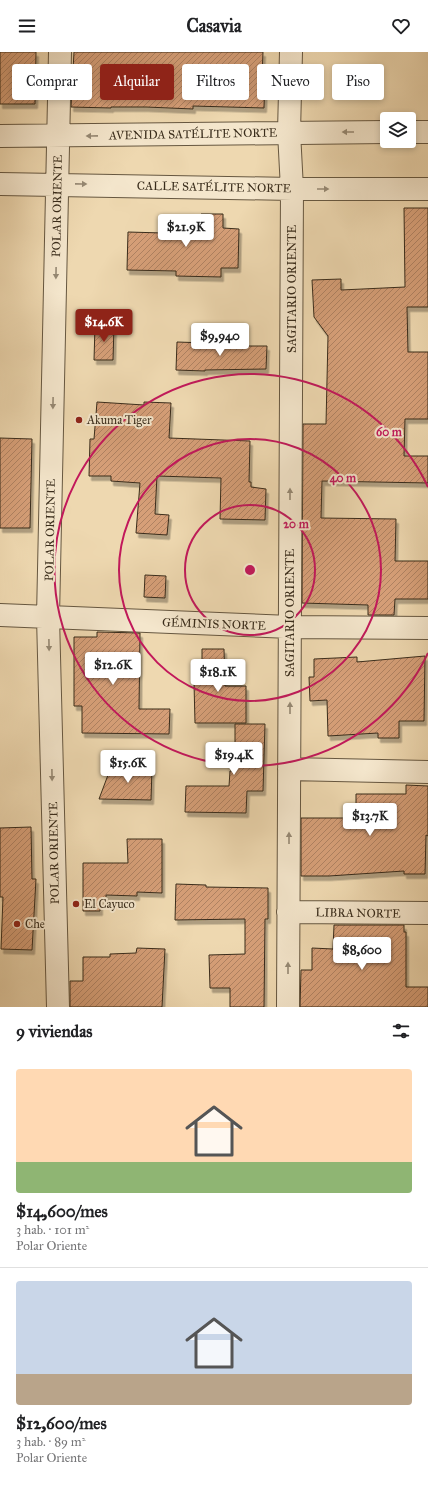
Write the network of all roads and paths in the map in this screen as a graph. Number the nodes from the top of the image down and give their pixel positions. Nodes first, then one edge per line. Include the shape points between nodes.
1 (60, 52) edge
2 (291, 52) edge
3 (289, 132) junction
4 (380, 132) edge
5 (416, 132) edge
6 (428, 132) edge
7 (0, 136) edge
8 (59, 136) junction
9 (0, 184) edge
10 (58, 184) junction
11 (292, 189) junction
12 (428, 189) edge
13 (0, 615) edge
14 (48, 617) junction
15 (290, 627) junction
16 (428, 628) edge
17 (290, 769) junction
18 (428, 772) edge
19 (288, 912) junction
20 (428, 913) edge
21 (58, 1007) edge
22 (288, 1007) edge

1 - 8 street, POLAR ORIENTE
2 - 3 street, SAGITARIO ORIENTE
4 -> 3 street, AVENIDA SATÉLITE NORTE
3 -> 8 street, AVENIDA SATÉLITE NORTE
3 - 11 street, SAGITARIO ORIENTE
5 - 6 street
7 - 8 street, AVENIDA SATÉLITE NORTE
8 - 10 street, POLAR ORIENTE
9 - 10 street, CALLE SATÉLITE NORTE
10 -> 11 street, CALLE SATÉLITE NORTE
10 -> 14 street, POLAR ORIENTE
11 -> 12 street, CALLE SATÉLITE NORTE
15 -> 11 street, SAGITARIO ORIENTE
13 - 14 street, GÉMINIS NORTE
14 - 15 street, GÉMINIS NORTE
14 -> 21 street, POLAR ORIENTE
15 - 16 street, GÉMINIS NORTE
17 -> 15 street, SAGITARIO ORIENTE
17 - 18 street
19 -> 17 street, SAGITARIO ORIENTE
19 - 20 street, LIBRA NORTE
22 -> 19 street, SAGITARIO ORIENTE

